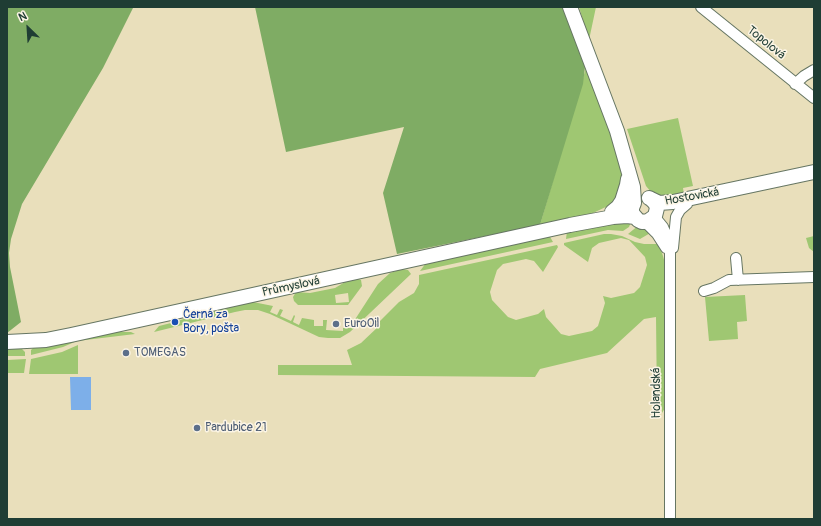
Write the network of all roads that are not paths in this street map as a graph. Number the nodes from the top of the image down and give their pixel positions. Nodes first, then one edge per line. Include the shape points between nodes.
1 (570, 7) edge
2 (701, 7) edge
3 (814, 70) edge
4 (795, 84) junction
5 (814, 98) edge
6 (617, 131) junction
7 (627, 166) junction
8 (814, 172) edge
9 (735, 189) junction
10 (649, 198) junction
11 (634, 203) junction
12 (687, 204) junction
13 (612, 212) junction
14 (647, 218) junction
15 (570, 225) junction
16 (736, 258) dead end
17 (671, 268) junction
18 (814, 276) edge
19 (738, 280) junction
20 (704, 291) dead end
21 (9, 342) edge
22 (670, 519) edge

1 - 6 main road, Hostovická
2 - 4 street, Topolová
3 - 4 street
4 - 5 street, Topolová
6 - 7 main road, Hostovická
6 - 10 main road, Hostovická
7 - 11 main road, Hostovická
7 - 13 main road via 626,190 620,204
8 - 9 main road, Hostovická
9 - 10 main road, Hostovická via 666,203
9 - 12 main road, Hostovická
10 - 11 main road, Hostovická via 638,198
10 - 14 main road, Hostovická via 657,208
11 - 13 main road, Průmyslová
11 - 14 main road, Hostovická via 632,210
12 - 14 main road, Hostovická
12 - 17 street, Holandská via 676,217
13 - 15 main road, Průmyslová
14 - 15 main road, Průmyslová via 627,216
14 - 17 street, Holandská via 651,228 660,237
15 - 21 main road, Průmyslová via 52,339
16 - 19 street
17 - 22 street, Holandská
18 - 19 street
19 - 20 street via 729,280

